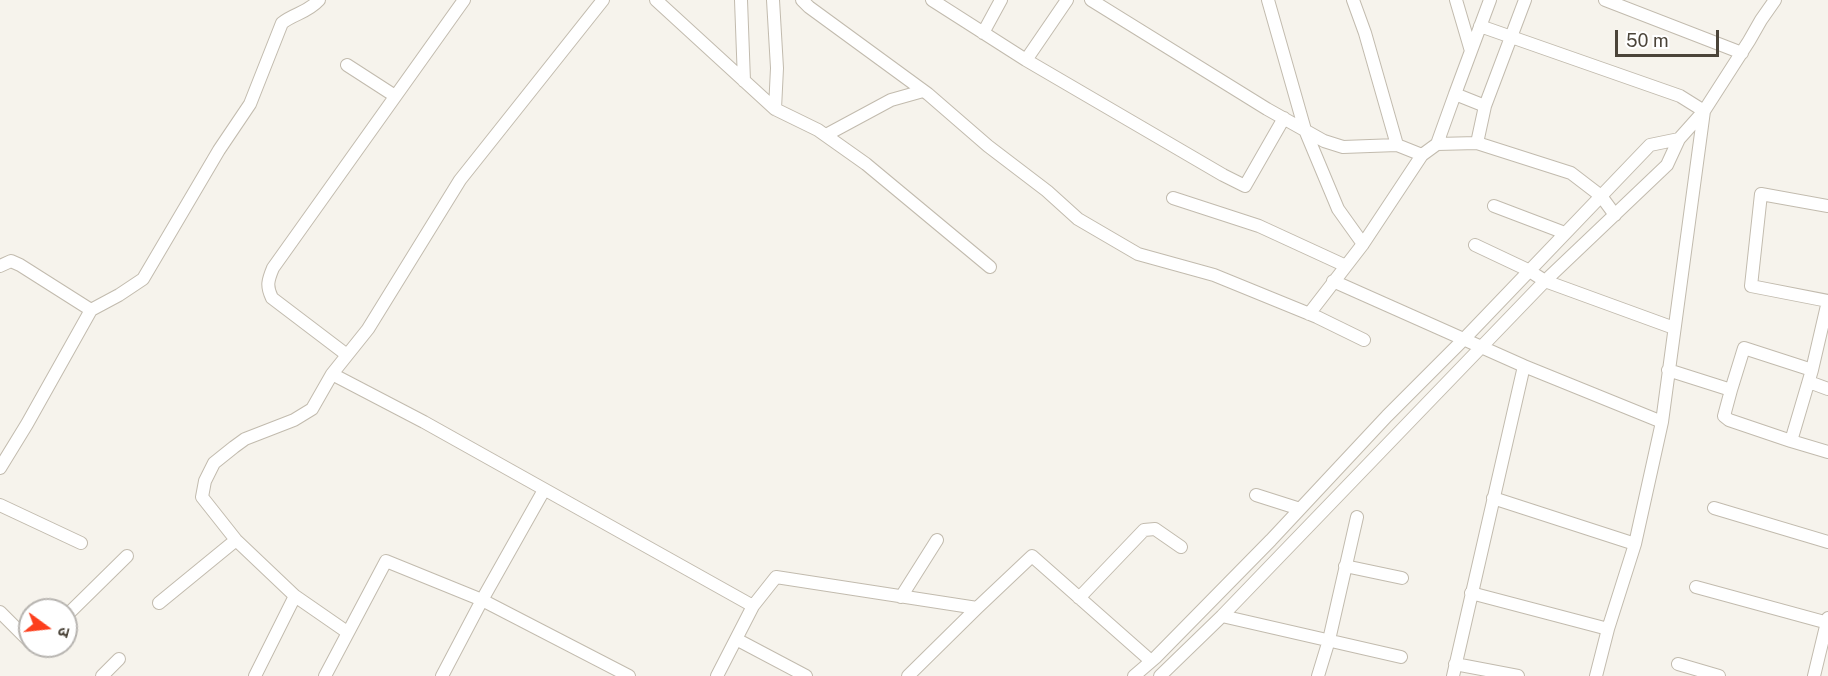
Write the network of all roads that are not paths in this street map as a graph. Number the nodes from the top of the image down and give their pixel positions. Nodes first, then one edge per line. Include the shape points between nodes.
1 (319, 0) edge
2 (464, 0) edge
3 (603, 0) edge
4 (656, 0) edge
5 (741, 0) edge
6 (774, 0) edge
7 (802, 0) edge
8 (932, 0) edge
9 (1001, 0) edge
10 (1067, 0) edge
11 (1091, 0) edge
12 (1268, 0) edge
13 (1353, 0) edge
14 (1456, 0) edge
15 (1490, 0) edge
16 (1525, 0) edge
17 (1605, 0) edge
18 (1775, 0) edge
19 (1480, 26) junction
20 (983, 33) junction
21 (1512, 37) junction
22 (1471, 51) junction
23 (1742, 53) junction
24 (1026, 60) junction
25 (347, 65) dead end
26 (744, 81) junction
27 (923, 91) junction
28 (1455, 94) junction
29 (394, 96) junction
30 (1485, 106) junction
31 (775, 110) junction
32 (1704, 111) junction
33 (1284, 118) junction
34 (1305, 130) junction
35 (826, 135) junction
36 (1678, 139) junction
37 (1477, 143) junction
38 (1437, 144) junction
39 (1397, 145) junction
40 (1422, 155) junction
41 (1601, 196) junction
42 (1173, 198) dead end
43 (1494, 206) dead end
44 (1828, 206) edge
45 (1615, 215) junction
46 (1564, 233) junction
47 (1363, 243) junction
48 (1475, 245) dead end
49 (0, 266) edge
50 (1346, 266) junction
51 (990, 267) dead end
52 (1528, 270) junction
53 (1545, 280) junction
54 (1333, 282) junction
55 (1828, 301) edge
56 (91, 310) junction
57 (1309, 314) junction
58 (1674, 328) junction
59 (1464, 339) junction
60 (1364, 340) dead end
61 (1481, 347) junction
62 (347, 355) junction
63 (1524, 366) junction
64 (1668, 370) junction
65 (332, 374) junction
66 (1810, 376) junction
67 (1828, 389) edge
68 (1731, 390) junction
69 (1662, 422) junction
70 (1791, 441) junction
71 (1828, 452) edge
72 (0, 468) edge
73 (544, 490) junction
74 (1256, 495) dead end
75 (1493, 498) junction
76 (0, 505) edge
77 (1714, 507) dead end
78 (1300, 509) junction
79 (1356, 517) dead end
80 (236, 540) junction
81 (937, 540) dead end
82 (1828, 542) edge
83 (81, 543) dead end
84 (1635, 544) junction
85 (1181, 547) dead end
86 (128, 556) dead end
87 (1345, 566) junction
88 (1402, 578) dead end
89 (1696, 587) dead end
90 (1471, 593) junction
91 (295, 596) junction
92 (901, 597) junction
93 (1079, 598) junction
94 (482, 600) junction
95 (159, 603) dead end
96 (78, 604) edge
97 (753, 606) junction
98 (977, 608) junction
99 (0, 612) edge
100 (1222, 616) junction
101 (1828, 621) edge
102 (1608, 629) junction
103 (18, 630) edge
104 (347, 632) junction
105 (736, 639) junction
106 (1329, 640) junction
107 (1401, 657) dead end
108 (119, 659) dead end
109 (1151, 661) junction
110 (1678, 664) dead end
111 (1454, 670) edge
112 (448, 674) edge
113 (102, 676) edge
114 (255, 676) edge
115 (325, 676) edge
116 (629, 676) edge
117 (717, 676) edge
118 (806, 676) edge
119 (909, 676) edge
120 (1134, 676) edge
121 (1160, 676) edge
122 (1318, 676) edge
123 (1518, 676) edge
124 (1596, 676) edge
125 (1719, 676) edge
126 (1814, 676) edge

1 - 56 street via 282,23 250,104 143,279
2 - 29 street
3 - 62 street via 460,180 368,329
4 - 26 street
5 - 26 street
6 - 31 street
7 - 27 street
8 - 20 street
9 - 20 street
10 - 24 street
11 - 33 street
12 - 34 street
13 - 39 street
14 - 22 street
15 - 19 street
16 - 21 street
17 - 23 street
18 - 23 street
19 - 21 street
19 - 22 street
20 - 24 street
21 - 30 street
21 - 32 street via 1680,96
22 - 28 street
23 - 32 street
24 - 33 street via 1245,186
25 - 29 street
26 - 31 street
27 - 35 street via 891,100
27 - 57 street via 1078,219 1138,254 1214,275
28 - 30 street
28 - 38 street
29 - 62 street via 268,280 272,298
30 - 37 street
31 - 35 street
32 - 36 street
32 - 58 street
33 - 34 street
34 - 39 street via 1343,147
34 - 47 street via 1338,210
35 - 51 street
36 - 41 street via 1650,145
36 - 45 street via 1667,165
37 - 38 street
37 - 41 street via 1571,173
38 - 40 street
39 - 40 street
40 - 47 street
41 - 45 street
41 - 46 street
42 - 50 street via 1259,226
43 - 46 street
44 - 55 street via 1761,194 1751,286
45 - 53 street
46 - 52 street
47 - 50 street
48 - 52 street
49 - 56 street via 11,261 20,265
50 - 54 street
52 - 53 street
52 - 59 street
53 - 58 street
53 - 61 street
54 - 57 street
54 - 59 street
55 - 66 street
56 - 72 street
57 - 60 street
58 - 64 street
59 - 61 street
59 - 78 street
61 - 63 street
61 - 100 street
62 - 65 street
63 - 69 street
63 - 75 street
64 - 68 street
64 - 69 street
65 - 73 street
65 - 80 street via 312,409 245,440 214,463 202,497
66 - 67 street
66 - 68 street via 1744,348
66 - 70 street
68 - 70 street via 1724,416
69 - 84 street
70 - 71 street
73 - 94 street
73 - 97 street
74 - 78 street
75 - 84 street
75 - 90 street
76 - 83 street
77 - 82 street
78 - 109 street
79 - 87 street
80 - 91 street
80 - 95 street
81 - 92 street
84 - 102 street
85 - 93 street via 1155,529 1144,530
86 - 96 street
87 - 88 street
87 - 106 street
89 - 101 street
90 - 102 street
90 - 111 street
91 - 104 street
91 - 114 street
92 - 97 street via 776,577
92 - 98 street
93 - 98 street via 1032,556
93 - 109 street
94 - 104 street via 386,561
94 - 112 street
94 - 116 street
97 - 105 street
98 - 119 street
99 - 103 street
100 - 106 street
100 - 121 street
101 - 126 street
102 - 124 street
104 - 115 street
105 - 117 street
105 - 118 street
106 - 107 street
106 - 122 street
108 - 113 street
109 - 120 street
110 - 125 street
111 - 123 street

